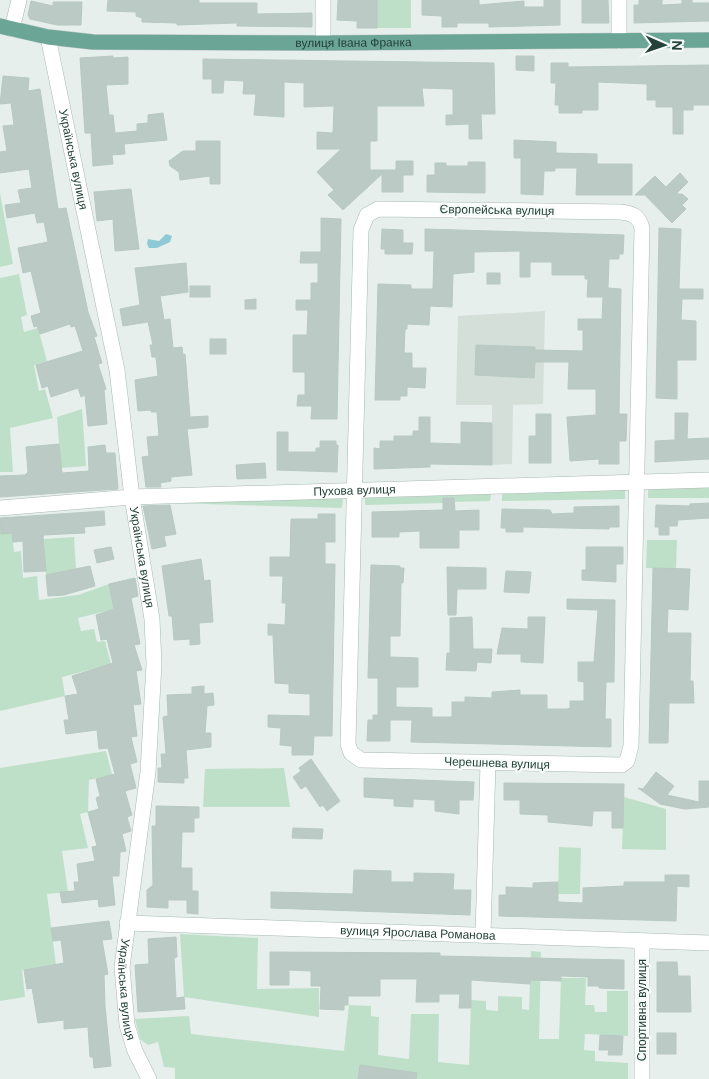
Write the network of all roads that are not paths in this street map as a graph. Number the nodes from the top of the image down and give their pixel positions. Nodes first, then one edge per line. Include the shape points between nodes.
1 (19, 0) edge
2 (323, 0) edge
3 (619, 0) edge
4 (6, 27) edge
5 (48, 37) junction
6 (709, 40) edge
7 (619, 41) junction
8 (323, 44) junction
9 (709, 480) edge
10 (637, 482) junction
11 (353, 490) junction
12 (132, 497) junction
13 (0, 508) edge
14 (488, 763) junction
15 (127, 923) junction
16 (484, 935) junction
17 (642, 941) junction
18 (709, 943) edge
19 (149, 1079) edge
20 (642, 1079) edge

1 - 4 street
2 - 8 street
3 - 7 street
4 - 5 main road, вулиця Івана Франка
5 - 8 main road, вулиця Івана Франка via 92,42
5 - 12 street, Українська вулиця via 117,370
6 - 7 main road, вулиця Івана Франка
7 - 8 main road, вулиця Івана Франка
9 - 10 street, Пухова вулиця
10 - 11 street, Пухова вулиця
10 - 11 street, Європейська вулиця via 642,228 636,216 620,212 378,208 367,215 361,230
10 - 14 street, Черешнева вулиця via 631,746 627,761 615,767
11 - 12 street, Пухова вулиця
11 - 14 street, Черешнева вулиця via 350,753 361,760
12 - 13 street, Пухова вулиця
12 - 15 street, Українська вулиця via 152,619 154,664 148,772
14 - 16 street
15 - 16 street, вулиця Ярослава Романова
15 - 19 street, Українська вулиця via 122,967 127,1025
16 - 17 street, вулиця Ярослава Романова
17 - 18 street, вулиця Ярослава Романова
17 - 20 street, Спортивна вулиця

